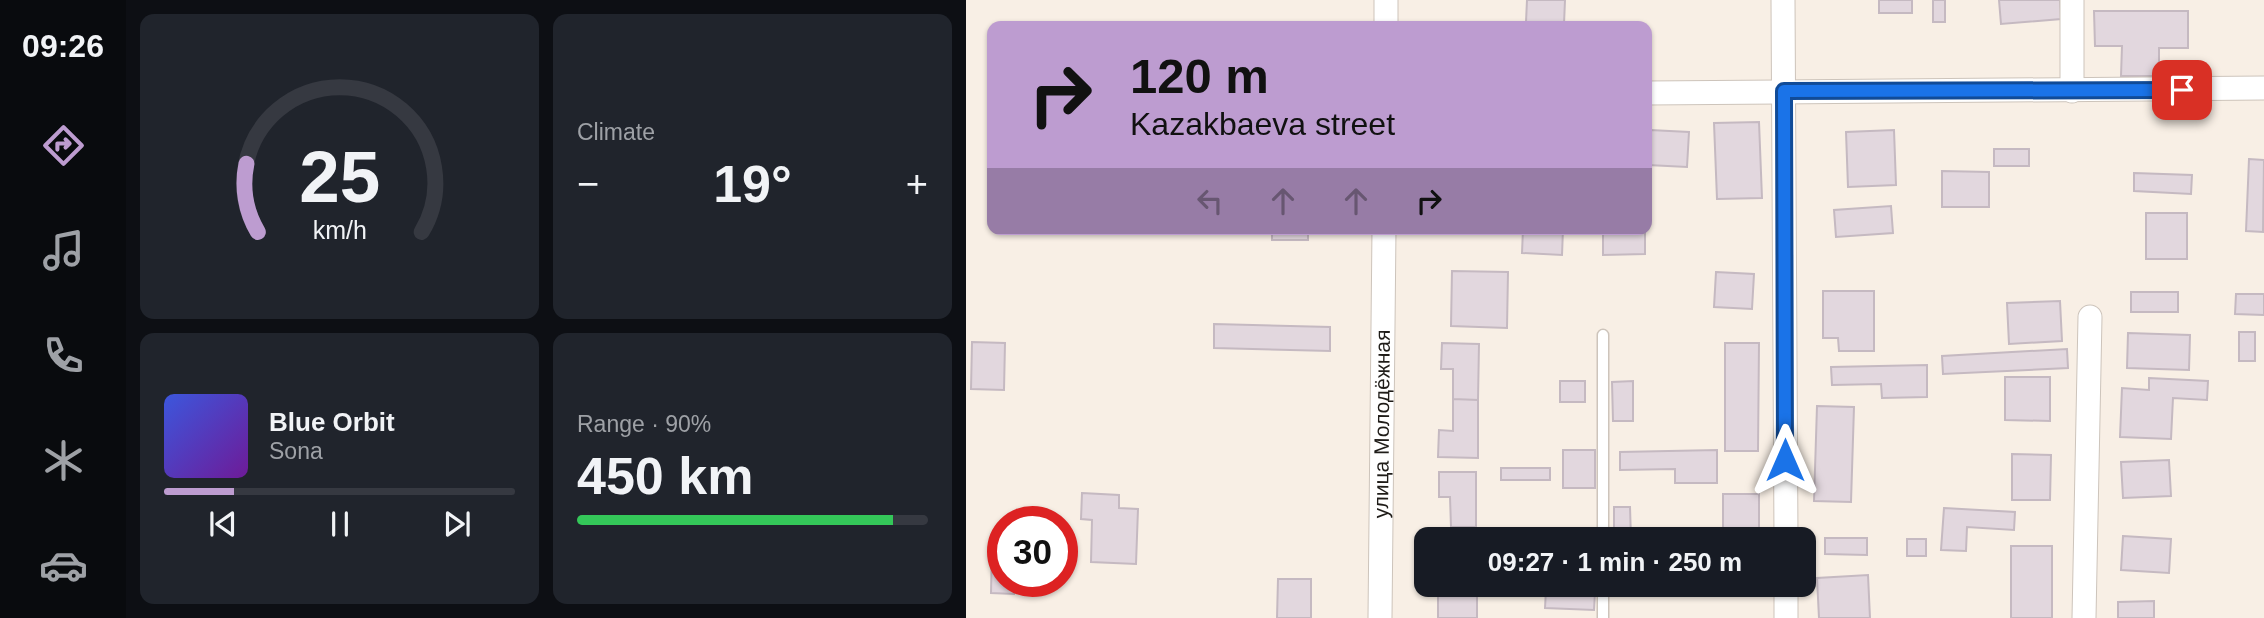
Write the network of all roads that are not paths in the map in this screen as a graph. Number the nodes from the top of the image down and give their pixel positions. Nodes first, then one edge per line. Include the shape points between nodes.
1 (1386, 0) edge
2 (1783, 0) edge
3 (2072, 0) edge
4 (1386, 21) edge
5 (2264, 88) edge
6 (1784, 91) junction
7 (2073, 91) junction
8 (1652, 93) edge
9 (1384, 235) edge
10 (2090, 317) dead end
11 (1603, 335) dead end
12 (1603, 527) edge
13 (1786, 527) edge
14 (1603, 597) edge
15 (1786, 597) edge
16 (1380, 618) edge
17 (1603, 618) edge
18 (1786, 618) edge
19 (2084, 618) edge

1 - 4 street
2 - 6 street
3 - 7 street
5 - 7 street
6 - 7 street
6 - 8 street
6 - 13 street
9 - 16 street, улица Молодёжная
10 - 19 street
11 - 12 lane
14 - 17 lane
15 - 18 street

